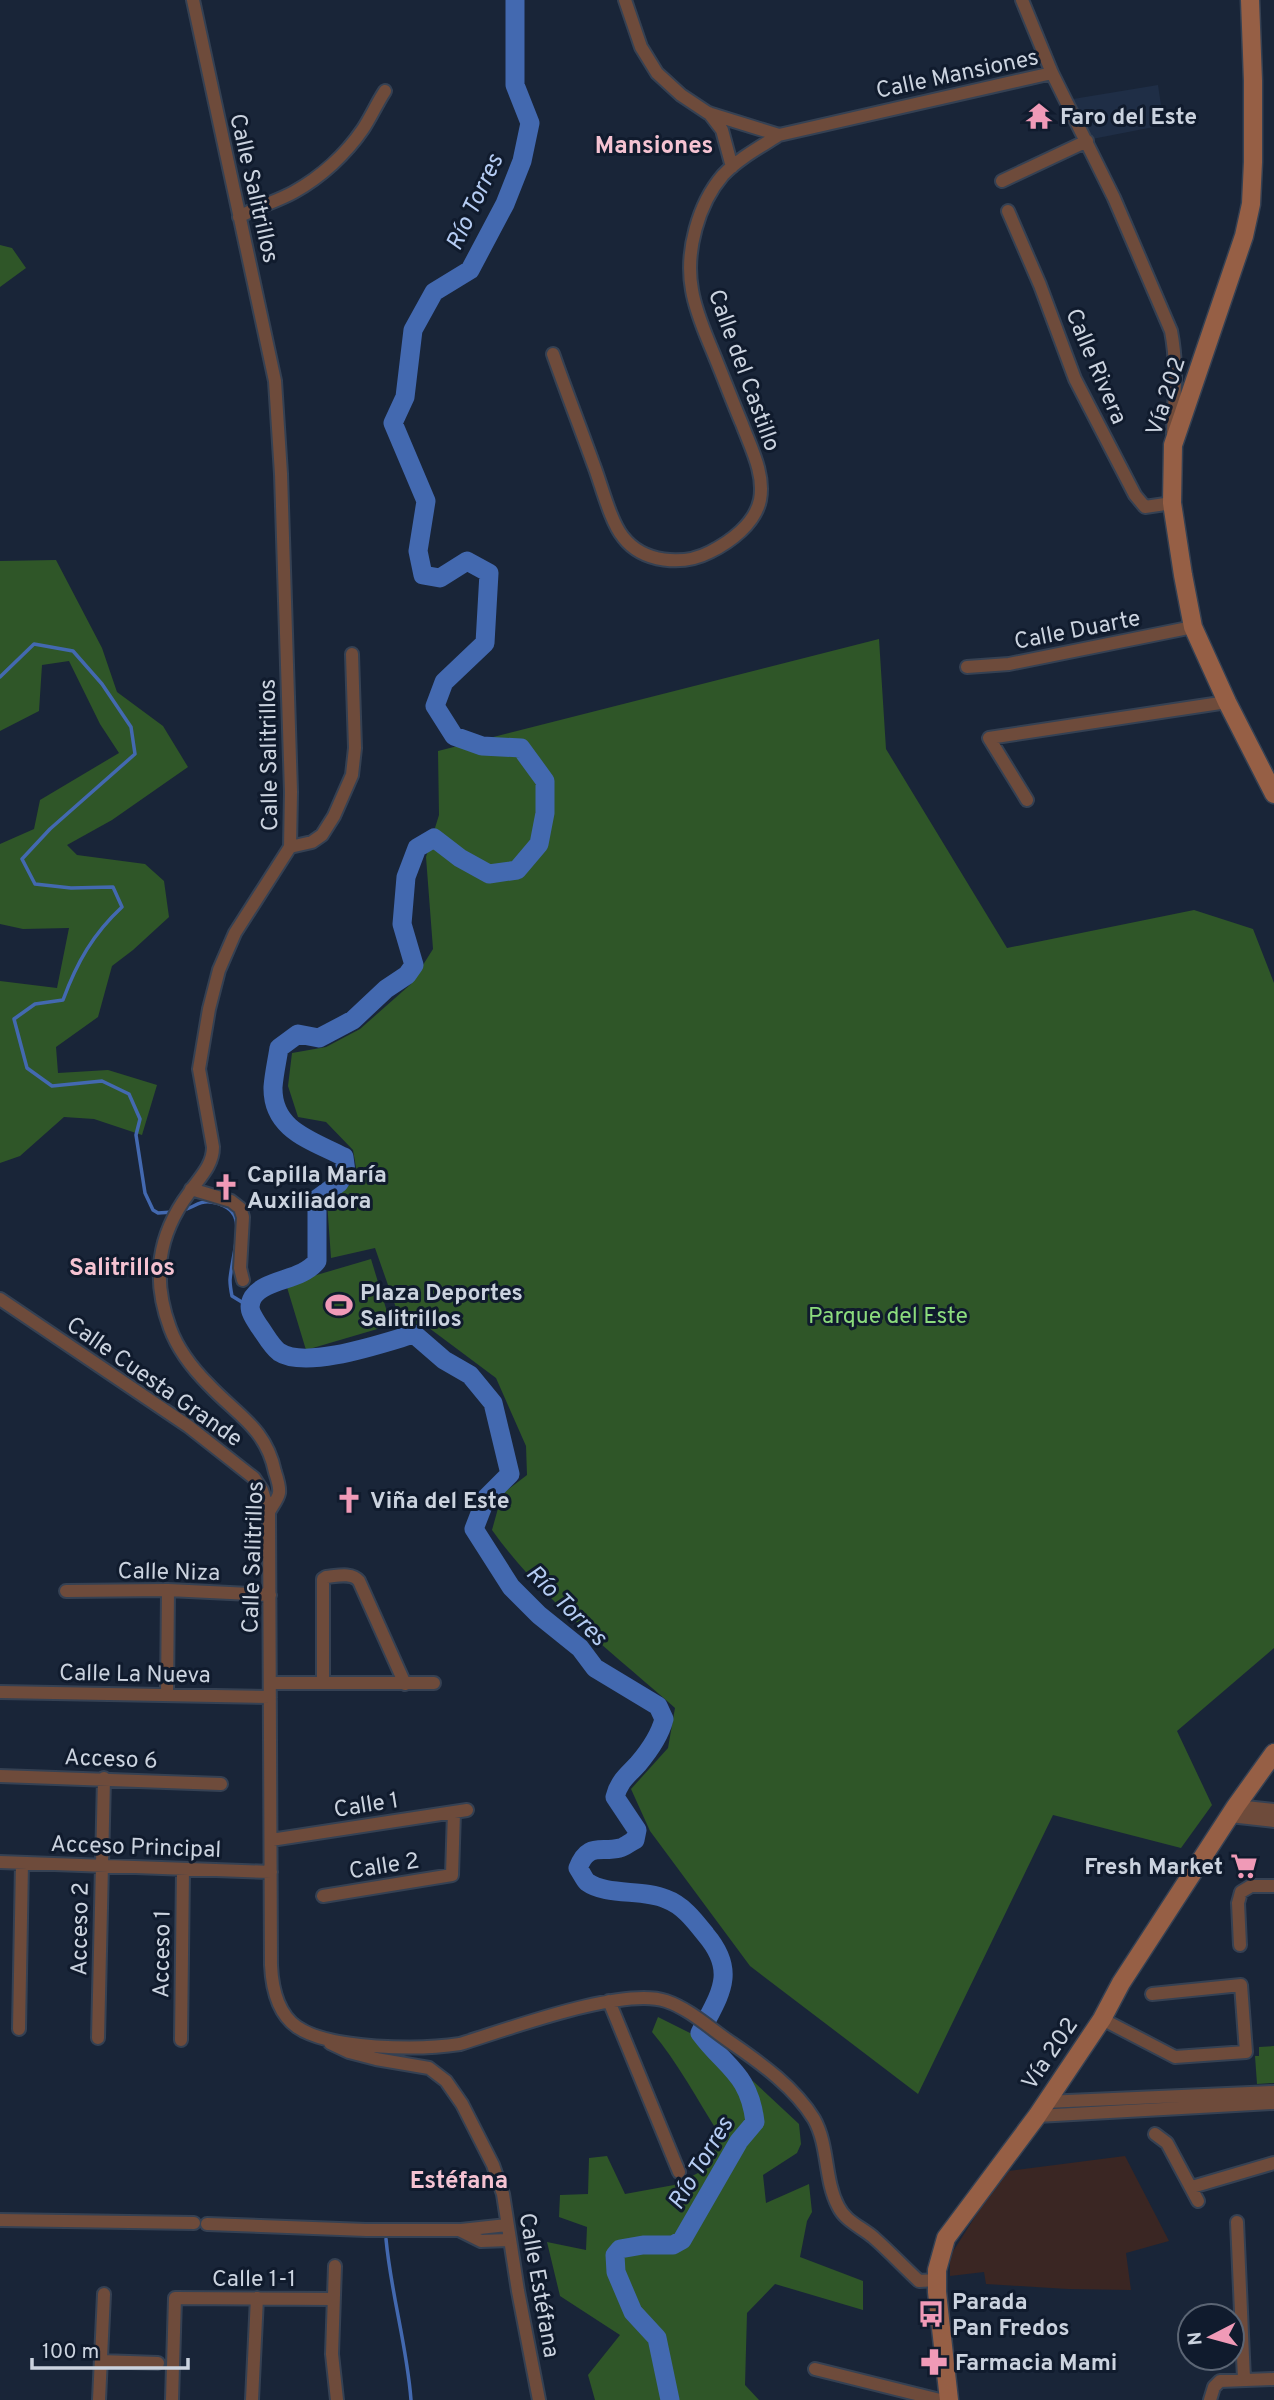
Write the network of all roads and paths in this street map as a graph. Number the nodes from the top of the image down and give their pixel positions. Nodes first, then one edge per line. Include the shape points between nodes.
1 (193, 0) edge
2 (625, 0) edge
3 (1022, 0) edge
4 (1250, 0) edge
5 (1052, 73) junction
6 (386, 91) dead end
7 (708, 113) junction
8 (779, 135) junction
9 (1087, 141) junction
10 (733, 167) junction
11 (1002, 181) dead end
12 (1008, 211) dead end
13 (239, 217) junction
14 (552, 354) dead end
15 (1172, 445) junction
16 (1172, 503) junction
17 (1193, 627) junction
18 (352, 654) dead end
19 (968, 667) dead end
20 (1227, 702) junction
21 (1274, 794) edge
22 (1027, 800) dead end
23 (290, 848) junction
24 (187, 1195) junction
25 (243, 1280) dead end
26 (0, 1298) edge
27 (270, 1512) junction
28 (168, 1590) junction
29 (66, 1591) dead end
30 (270, 1595) junction
31 (434, 1683) dead end
32 (323, 1684) junction
33 (405, 1684) junction
34 (270, 1690) junction
35 (0, 1692) edge
36 (166, 1694) junction
37 (1274, 1753) edge
38 (0, 1776) edge
39 (104, 1778) junction
40 (221, 1784) dead end
41 (1274, 1810) edge
42 (1233, 1811) junction
43 (1274, 1821) edge
44 (271, 1840) junction
45 (0, 1862) edge
46 (22, 1863) junction
47 (101, 1866) junction
48 (183, 1870) junction
49 (271, 1872) junction
50 (452, 1875) joint
51 (1274, 1886) edge
52 (323, 1896) dead end
53 (1240, 1945) dead end
54 (1152, 1994) dead end
55 (609, 2001) junction
56 (1102, 2019) junction
57 (19, 2029) dead end
58 (314, 2036) junction
59 (98, 2038) dead end
60 (181, 2040) dead end
61 (1274, 2092) edge
62 (1195, 2101) junction
63 (1274, 2103) edge
64 (1041, 2109) junction
65 (1155, 2134) dead end
66 (1274, 2163) edge
67 (679, 2172) dead end
68 (1192, 2187) junction
69 (1198, 2201) dead end
70 (0, 2220) edge
71 (1237, 2222) dead end
72 (507, 2225) junction
73 (461, 2230) junction
74 (509, 2240) junction
75 (335, 2266) dead end
76 (937, 2280) junction
77 (104, 2294) dead end
78 (257, 2298) junction
79 (333, 2299) junction
80 (102, 2361) junction
81 (158, 2362) dead end
82 (815, 2369) dead end
83 (1244, 2379) junction
84 (1274, 2379) edge
85 (99, 2400) edge
86 (172, 2400) edge
87 (252, 2400) edge
88 (337, 2400) edge
89 (539, 2400) edge
90 (940, 2400) edge
91 (950, 2400) edge
92 (1210, 2400) edge

1 - 13 street, Calle Salitrillos
2 - 7 street via 641,47 657,74
3 - 5 street
4 - 15 main road, Vía 202 via 1251,204
5 - 8 street, Calle Mansiones
5 - 9 street, Calle Mansiones
6 - 13 street via 362,129 314,180
7 - 8 street
7 - 10 street via 722,130
8 - 10 street, Calle del Castillo
9 - 11 street
9 - 15 street, Calle Mansiones via 1171,331 1176,389
10 - 14 street, Calle del Castillo via 711,192 702,213 692,247 691,290 758,466 760,500 733,538 698,558 676,561 656,558 622,537
12 - 16 street, Calle Rivera via 1075,379 1135,495 1145,507
13 - 23 street, Calle Salitrillos via 275,381
15 - 16 main road, Vía 202
16 - 17 main road, Vía 202
17 - 19 street, Calle Duarte via 1009,664
17 - 20 main road, Vía 202
18 - 23 street via 352,775 323,835
20 - 21 main road, Vía 202
20 - 22 street via 989,738
23 - 24 street, Calle Salitrillos via 235,933 219,970 199,1069 212,1161
24 - 25 street via 231,1201 240,1208
24 - 27 street, Calle Salitrillos via 163,1243 159,1270 170,1327 180,1350 209,1385 248,1419 263,1439 273,1458 279,1493
26 - 27 street, Calle Cuesta Grande via 188,1426 254,1478
27 - 30 street, Calle Salitrillos
28 - 29 street, Calle Niza
28 - 30 street, Calle Niza
28 - 36 street
30 - 34 street, Calle Salitrillos
31 - 33 street, Calle La Nueva
32 - 33 street, Calle La Nueva
32 - 33 street via 323,1579 351,1575 359,1581
32 - 34 street, Calle La Nueva
34 - 36 street, Calle La Nueva
34 - 44 street, Calle Salitrillos
35 - 36 street, Calle La Nueva
37 - 42 main road, Vía 202
38 - 39 street, Acceso 6
39 - 40 street, Acceso 6
39 - 47 street, Acceso 2
41 - 42 street
42 - 43 street
42 - 56 main road, Vía 202
44 - 49 street, Calle Salitrillos
44 - 50 street, Calle 1 via 460,1811
45 - 46 street, Acceso Principal
46 - 47 street, Acceso Principal
46 - 57 street
47 - 48 street, Acceso Principal
47 - 59 street, Acceso 2
48 - 49 street, Acceso Principal
48 - 60 street, Acceso 1
49 - 58 street, Calle Salitrillos via 275,1997 295,2026
50 - 52 street, Calle 2
51 - 53 street via 1251,1886 1241,1892
54 - 56 street via 1241,1986 1246,2052 1175,2057
55 - 58 street, Calle Salitrillos via 438,2048 373,2046
55 - 67 street
55 - 76 street, Calle Salitrillos via 666,2001 759,2061 814,2120 833,2192 847,2219 919,2281
56 - 64 main road, Vía 202
58 - 72 street, Calle Estéfana via 349,2052 429,2068 446,2081 493,2165
61 - 62 street
62 - 63 street
62 - 64 street
64 - 76 main road, Vía 202 via 946,2238
65 - 68 street via 1167,2143
66 - 68 street
68 - 69 street
70 - 73 street
71 - 83 street
72 - 73 street
72 - 74 street, Calle Estéfana
73 - 74 street via 481,2241
74 - 89 street, Calle Estéfana
75 - 79 street
76 - 91 main road, Vía 202
77 - 80 street
78 - 79 street, Calle 1-1
78 - 86 street, Calle 1-1 via 175,2298
78 - 87 street
79 - 88 street
80 - 81 street
80 - 85 street
82 - 90 street
83 - 84 street
83 - 92 street via 1220,2381

